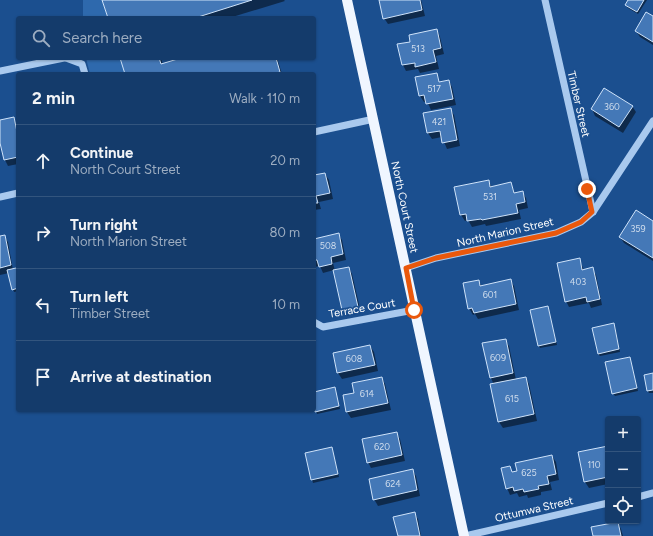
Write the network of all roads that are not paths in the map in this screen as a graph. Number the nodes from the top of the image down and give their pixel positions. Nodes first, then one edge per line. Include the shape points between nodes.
1 (347, 0) edge
2 (545, 0) edge
3 (55, 60) edge
4 (71, 60) edge
5 (0, 71) edge
6 (85, 72) edge
7 (374, 119) junction
8 (653, 121) edge
9 (316, 132) edge
10 (16, 193) edge
11 (0, 197) edge
12 (592, 212) junction
13 (406, 268) junction
14 (414, 310) junction
15 (316, 323) edge
16 (653, 493) edge
17 (641, 496) edge
18 (605, 504) edge
19 (464, 536) edge

1 - 7 main road, North Court Street
2 - 12 street, Timber Street
3 - 5 street
4 - 6 street via 82,64
7 - 9 street
7 - 13 main road, North Court Street
8 - 12 street, North Marion Street
10 - 11 street
12 - 13 street, North Marion Street via 581,222 556,233 436,258
13 - 14 main road, North Court Street
14 - 15 street, Terrace Court via 323,326
14 - 19 main road, North Court Street
16 - 17 street
18 - 19 street, Ottumwa Street

